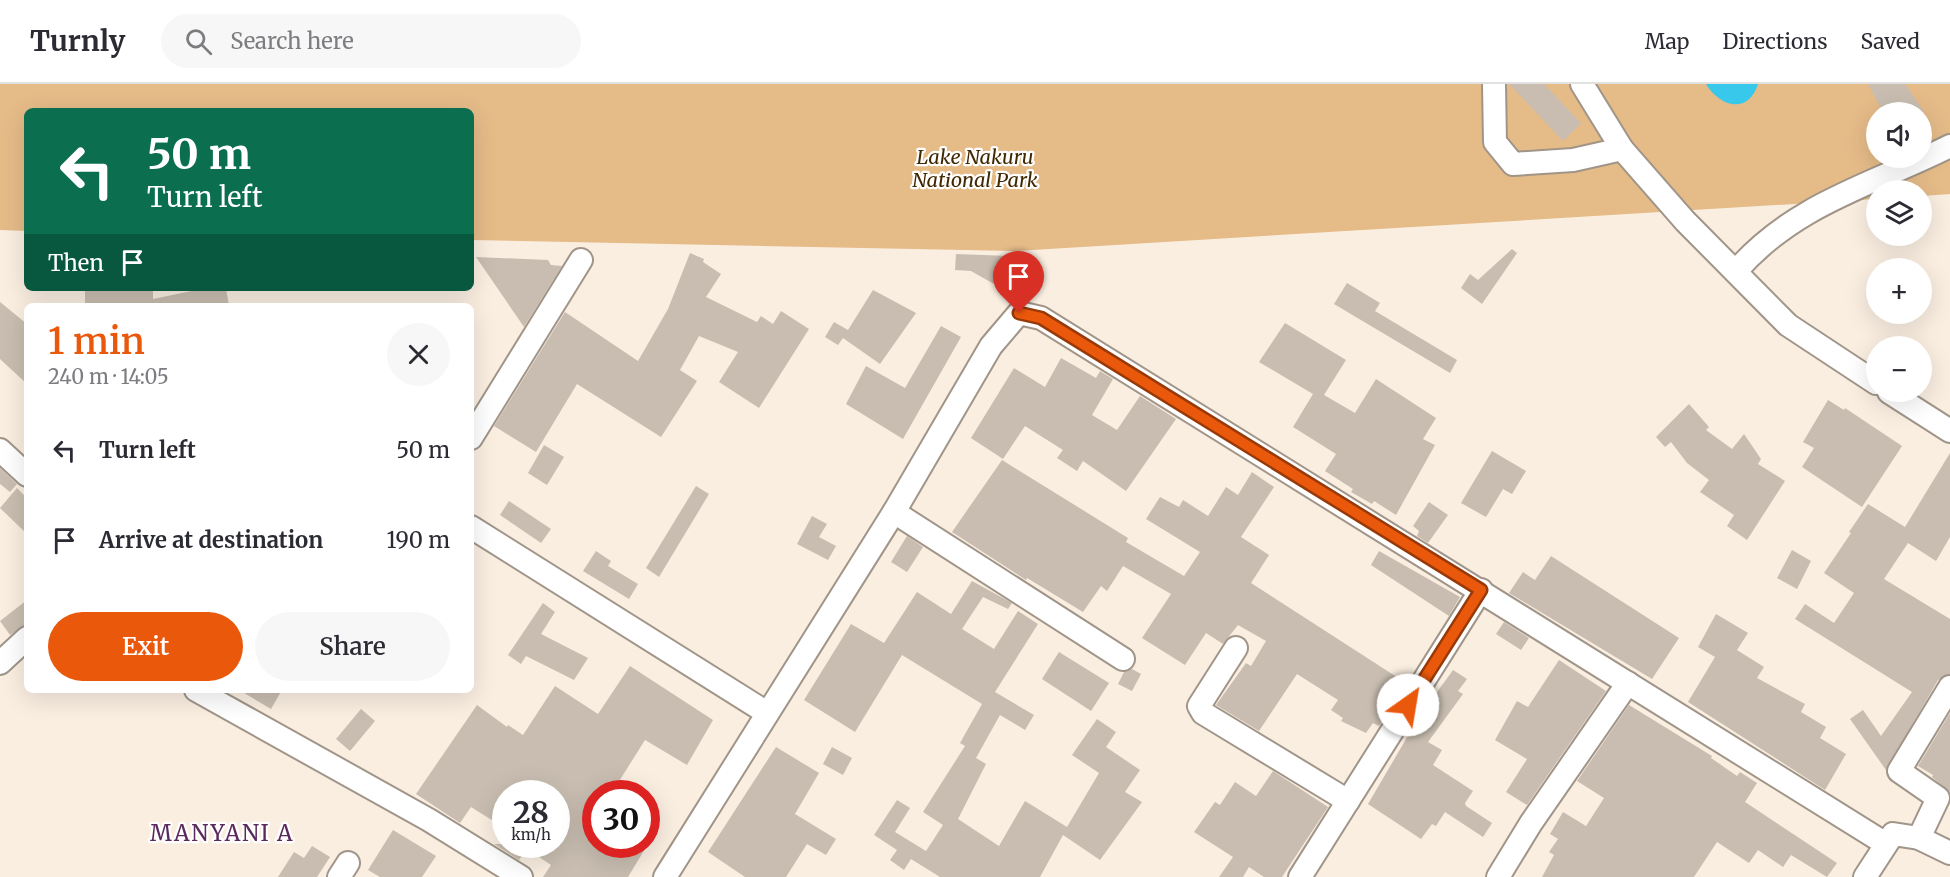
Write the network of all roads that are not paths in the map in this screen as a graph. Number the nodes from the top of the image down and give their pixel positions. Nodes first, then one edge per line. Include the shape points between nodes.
1 (1494, 84) edge
2 (1582, 84) edge
3 (1950, 146) edge
4 (1622, 149) junction
5 (581, 260) dead end
6 (1737, 270) junction
7 (1866, 376) edge
8 (1905, 402) edge
9 (1950, 431) edge
10 (474, 433) edge
11 (0, 450) edge
12 (24, 472) edge
13 (894, 512) junction
14 (474, 529) edge
15 (1481, 590) junction
16 (24, 641) edge
17 (1236, 648) dead end
18 (1124, 659) dead end
19 (0, 663) edge
20 (1628, 683) junction
21 (1950, 687) edge
22 (201, 693) edge
23 (767, 713) junction
24 (1348, 801) junction
25 (1919, 838) junction
26 (1886, 844) junction
27 (1950, 853) edge
28 (521, 877) edge
29 (665, 877) edge
30 (1300, 877) edge
31 (1498, 877) edge
32 (1865, 877) edge

1 - 4 street via 1495,142 1513,164 1574,160
2 - 4 street
3 - 6 street via 1822,202 1759,244
4 - 6 street via 1685,221
5 - 10 street
6 - 7 street via 1788,325
8 - 9 street
11 - 12 street
13 - 15 street via 991,346 1019,313 1041,318
13 - 18 street
13 - 23 street
14 - 23 street
15 - 20 street
15 - 24 street
16 - 19 street
17 - 24 street via 1199,706 1203,713
20 - 26 street
20 - 31 street
21 - 25 street via 1899,771 1933,806
22 - 28 street via 429,820
23 - 29 street
24 - 30 street
25 - 26 street via 1893,834
25 - 27 street
26 - 32 street

